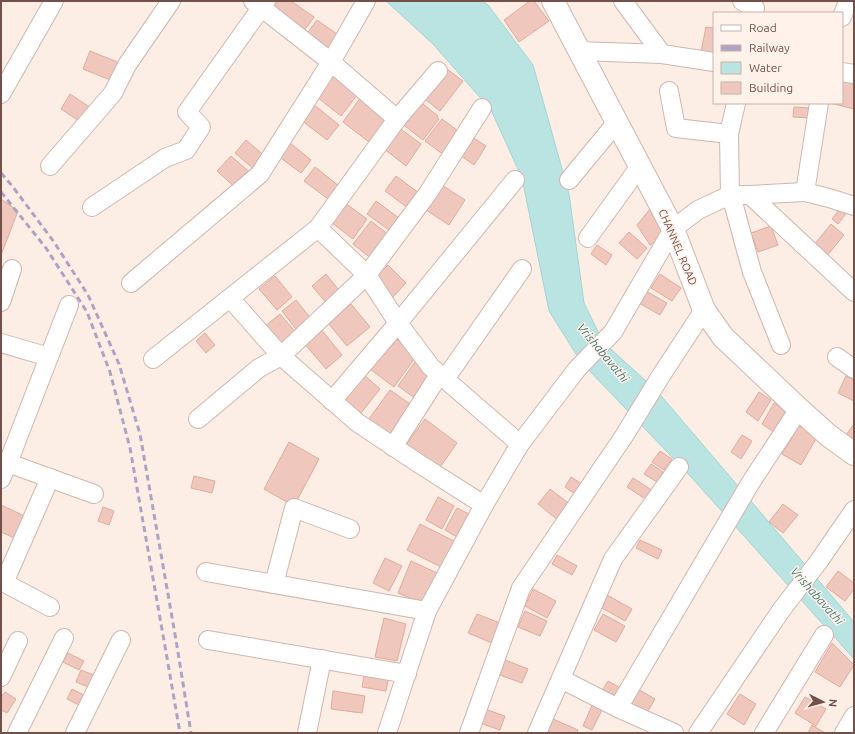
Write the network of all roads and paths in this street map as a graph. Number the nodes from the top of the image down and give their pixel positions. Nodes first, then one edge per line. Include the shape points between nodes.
1 (54, 1) edge
2 (171, 1) edge
3 (366, 1) edge
4 (553, 1) edge
5 (623, 1) edge
6 (848, 1) edge
7 (260, 3) edge
8 (843, 14) edge
9 (579, 51) junction
10 (662, 54) junction
11 (331, 62) junction
12 (713, 62) edge
13 (438, 71) dead end
14 (843, 72) edge
15 (854, 74) edge
16 (669, 91) dead end
17 (1, 94) edge
18 (736, 104) edge
19 (819, 104) edge
20 (482, 108) dead end
21 (397, 118) junction
22 (617, 122) junction
23 (729, 134) junction
24 (50, 166) dead end
25 (640, 166) junction
26 (515, 180) dead end
27 (569, 180) dead end
28 (805, 192) junction
29 (730, 195) junction
30 (750, 195) junction
31 (854, 206) edge
32 (92, 207) dead end
33 (318, 228) junction
34 (673, 229) junction
35 (588, 238) dead end
36 (12, 269) dead end
37 (522, 270) dead end
38 (367, 275) junction
39 (131, 283) dead end
40 (854, 292) edge
41 (230, 298) junction
42 (1, 302) edge
43 (69, 305) dead end
44 (704, 310) junction
45 (398, 323) junction
46 (1, 342) edge
47 (781, 345) dead end
48 (281, 356) junction
49 (49, 357) junction
50 (837, 357) dead end
51 (153, 359) dead end
52 (854, 369) edge
53 (442, 377) junction
54 (332, 401) junction
55 (799, 409) junction
56 (198, 419) dead end
57 (520, 444) junction
58 (392, 447) junction
59 (854, 454) edge
60 (679, 467) dead end
61 (5, 471) edge
62 (50, 478) junction
63 (94, 494) dead end
64 (484, 505) junction
65 (854, 510) edge
66 (350, 529) dead end
67 (206, 572) dead end
68 (3, 582) edge
69 (274, 584) junction
70 (50, 607) dead end
71 (427, 610) junction
72 (824, 635) dead end
73 (64, 638) dead end
74 (121, 640) dead end
75 (208, 640) dead end
76 (18, 641) dead end
77 (322, 659) junction
78 (407, 674) junction
79 (1, 677) edge
80 (561, 679) junction
81 (618, 708) junction
82 (854, 716) edge
83 (17, 733) edge
84 (75, 733) edge
85 (307, 733) edge
86 (387, 733) edge
87 (469, 733) edge
88 (537, 733) edge
89 (674, 733) edge
90 (698, 733) edge
91 (764, 733) edge
92 (844, 733) edge

1 - 17 street
2 - 24 street via 127,65 113,93
3 - 11 street
4 - 9 street, CHANNEL ROAD
5 - 10 street
6 - 8 street
7 - 11 street
7 - 32 street via 187,112 201,127 186,150 165,158
9 - 10 street
9 - 22 street, CHANNEL ROAD
10 - 12 street
11 - 21 street
11 - 39 street via 260,174
13 - 21 street
14 - 15 street
16 - 23 street via 676,128
18 - 23 street
19 - 28 street
20 - 38 street via 428,193
21 - 33 street
22 - 25 street, CHANNEL ROAD
22 - 27 street
23 - 29 street
25 - 34 street, CHANNEL ROAD
25 - 35 street
26 - 45 street
28 - 30 street
28 - 31 street
29 - 30 street
29 - 34 street via 698,210
29 - 47 street via 752,272
30 - 40 street
33 - 38 street
33 - 41 street
34 - 44 street, CHANNEL ROAD
34 - 57 street via 613,332 577,368
36 - 42 street
37 - 53 street
38 - 45 street
38 - 48 street
41 - 48 street
41 - 51 street
43 - 49 street
44 - 55 street, CHANNEL ROAD via 723,338
44 - 87 street via 624,436 520,588
45 - 53 street via 431,368
45 - 54 street
46 - 49 street
48 - 54 street
48 - 56 street via 259,368
49 - 61 street
50 - 52 street
53 - 57 street
53 - 58 street
54 - 58 street
55 - 59 street, CHANNEL ROAD
55 - 81 street via 750,482
57 - 64 street
58 - 64 street
60 - 80 street via 613,559
61 - 62 street
62 - 63 street
62 - 68 street
64 - 71 street
65 - 90 street via 782,609
66 - 69 street via 294,508
67 - 69 street
68 - 70 street
69 - 71 street
71 - 78 street
72 - 91 street
73 - 83 street
74 - 84 street
75 - 77 street
76 - 79 street
77 - 78 street
77 - 85 street
78 - 86 street
80 - 81 street
80 - 88 street
81 - 89 street
82 - 92 street

